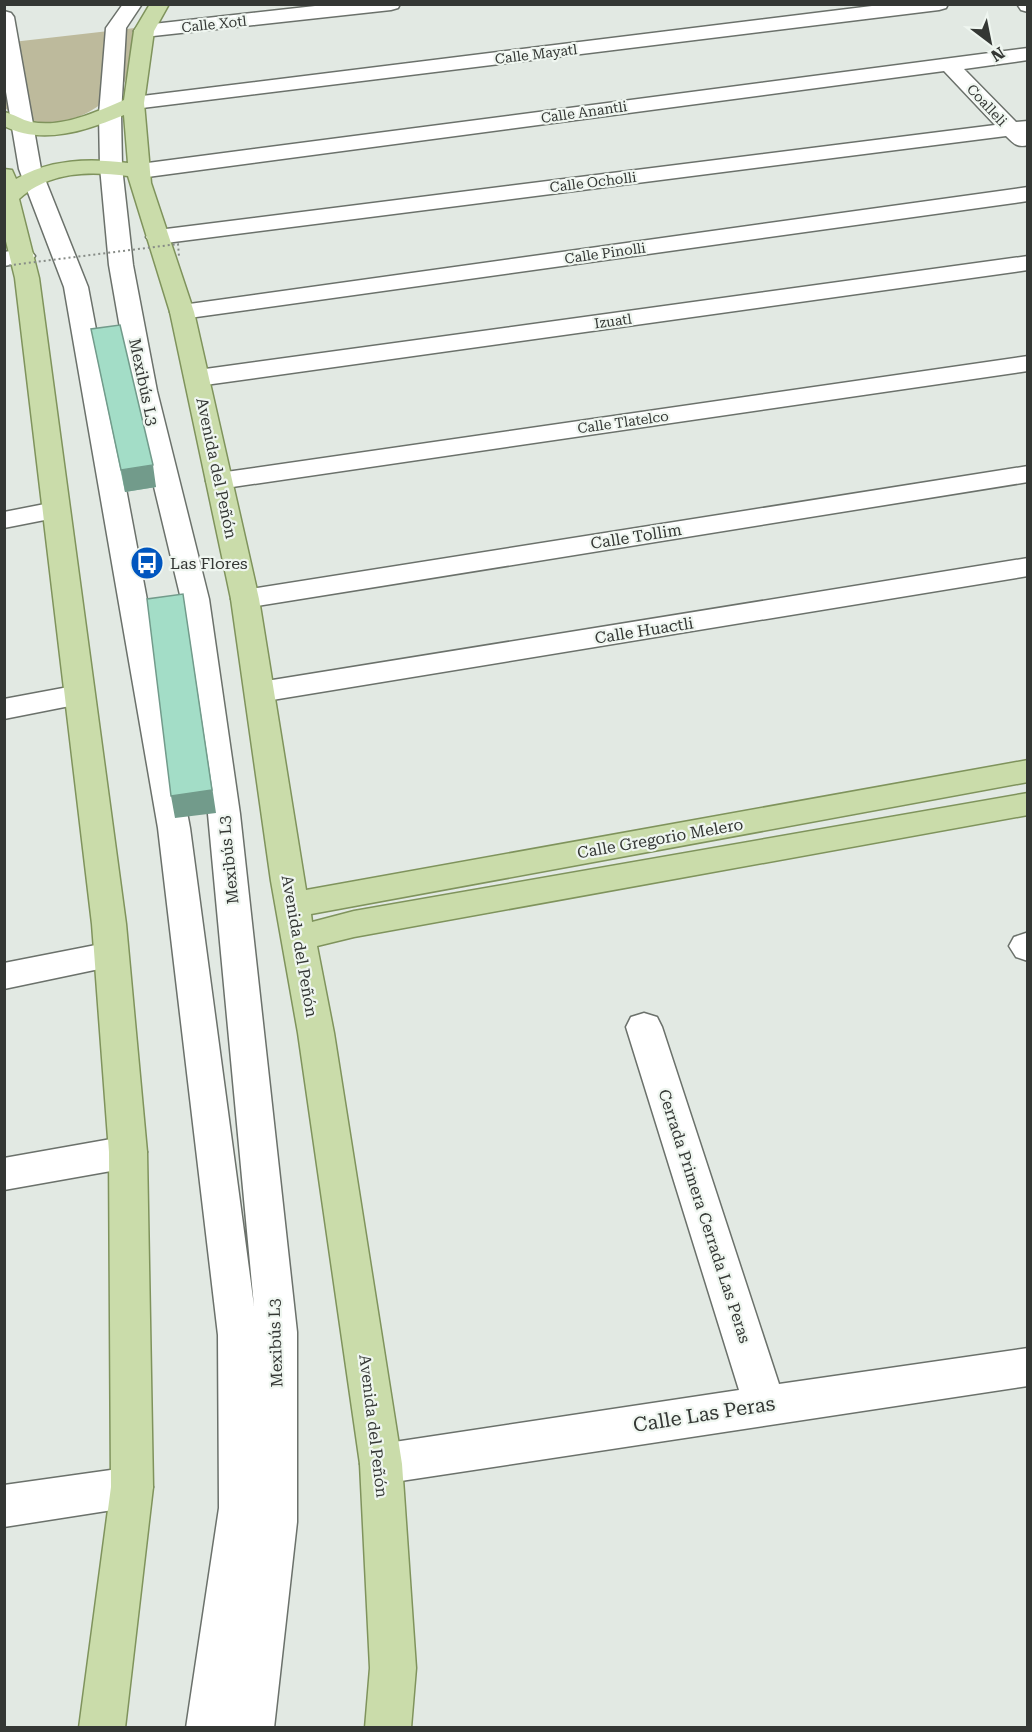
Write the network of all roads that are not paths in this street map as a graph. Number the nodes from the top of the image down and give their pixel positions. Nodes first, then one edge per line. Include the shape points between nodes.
1 (160, 4) edge
2 (391, 4) edge
3 (939, 4) edge
4 (4, 17) edge
5 (139, 18) edge
6 (1028, 54) edge
7 (948, 64) junction
8 (122, 109) junction
9 (14, 122) edge
10 (1019, 128) edge
11 (1028, 146) edge
12 (130, 171) junction
13 (15, 183) edge
14 (1028, 194) edge
15 (168, 247) junction
16 (11, 261) edge
17 (1028, 263) edge
18 (182, 312) junction
19 (1028, 363) edge
20 (198, 378) junction
21 (1028, 474) edge
22 (219, 481) junction
23 (55, 510) junction
24 (4, 520) edge
25 (1028, 567) edge
26 (245, 599) junction
27 (260, 692) junction
28 (79, 695) junction
29 (4, 709) edge
30 (1028, 771) edge
31 (1028, 804) edge
32 (295, 922) junction
33 (111, 954) junction
34 (4, 976) edge
35 (644, 1027) dead end
36 (128, 1152) junction
37 (4, 1174) edge
38 (1028, 1367) edge
39 (765, 1405) junction
40 (381, 1464) junction
41 (132, 1487) junction
42 (4, 1506) edge
43 (102, 1728) edge
44 (209, 1728) edge
45 (251, 1728) edge
46 (388, 1728) edge

1 - 5 main road
2 - 5 street, Calle Xotl
3 - 8 street, Calle Mayatl
4 - 9 street
5 - 8 street, Mexibús L3 via 116,28
6 - 7 street, Calle Anantli
7 - 10 street, Coalleli
7 - 12 street, Calle Anantli
8 - 9 main road via 61,128
8 - 12 street, Mexibús L3
9 - 13 street
10 - 11 street, Coalleli
10 - 15 street, Calle Ocholli
12 - 13 main road via 74,167
12 - 15 main road, Avenida del Peñón via 140,183
12 - 45 street, Mexibús L3 via 122,265 144,391 195,599 224,814 277,1332 276,1505
13 - 16 main road
13 - 44 street via 76,287 174,828 238,1335 241,1508
14 - 18 street, Calle Pinolli
15 - 18 main road, Avenida del Peñón
16 - 23 main road via 27,278
17 - 20 street, Izuatl
18 - 20 main road, Avenida del Peñón
19 - 22 street, Calle Tlatelco
20 - 22 main road, Avenida del Peñón
21 - 26 street, Calle Tollim
22 - 26 main road, Avenida del Peñón
23 - 24 street
23 - 28 main road
25 - 27 street, Calle Huactli
26 - 27 main road, Avenida del Peñón
27 - 32 main road, Avenida del Peñón
28 - 29 street
28 - 33 main road
30 - 32 main road, Calle Gregorio Melero
31 - 32 main road, Calle Gregorio Melero via 437,911 354,924
32 - 40 main road, Avenida del Peñón via 316,1033
33 - 34 street
33 - 36 main road
35 - 39 street, Cerrada Primera Cerrada Las Peras
36 - 37 street
36 - 41 main road
38 - 39 street, Calle Las Peras
39 - 40 street, Calle Las Peras
40 - 46 main road, Avenida del Peñón via 393,1668
41 - 42 street
41 - 43 main road

